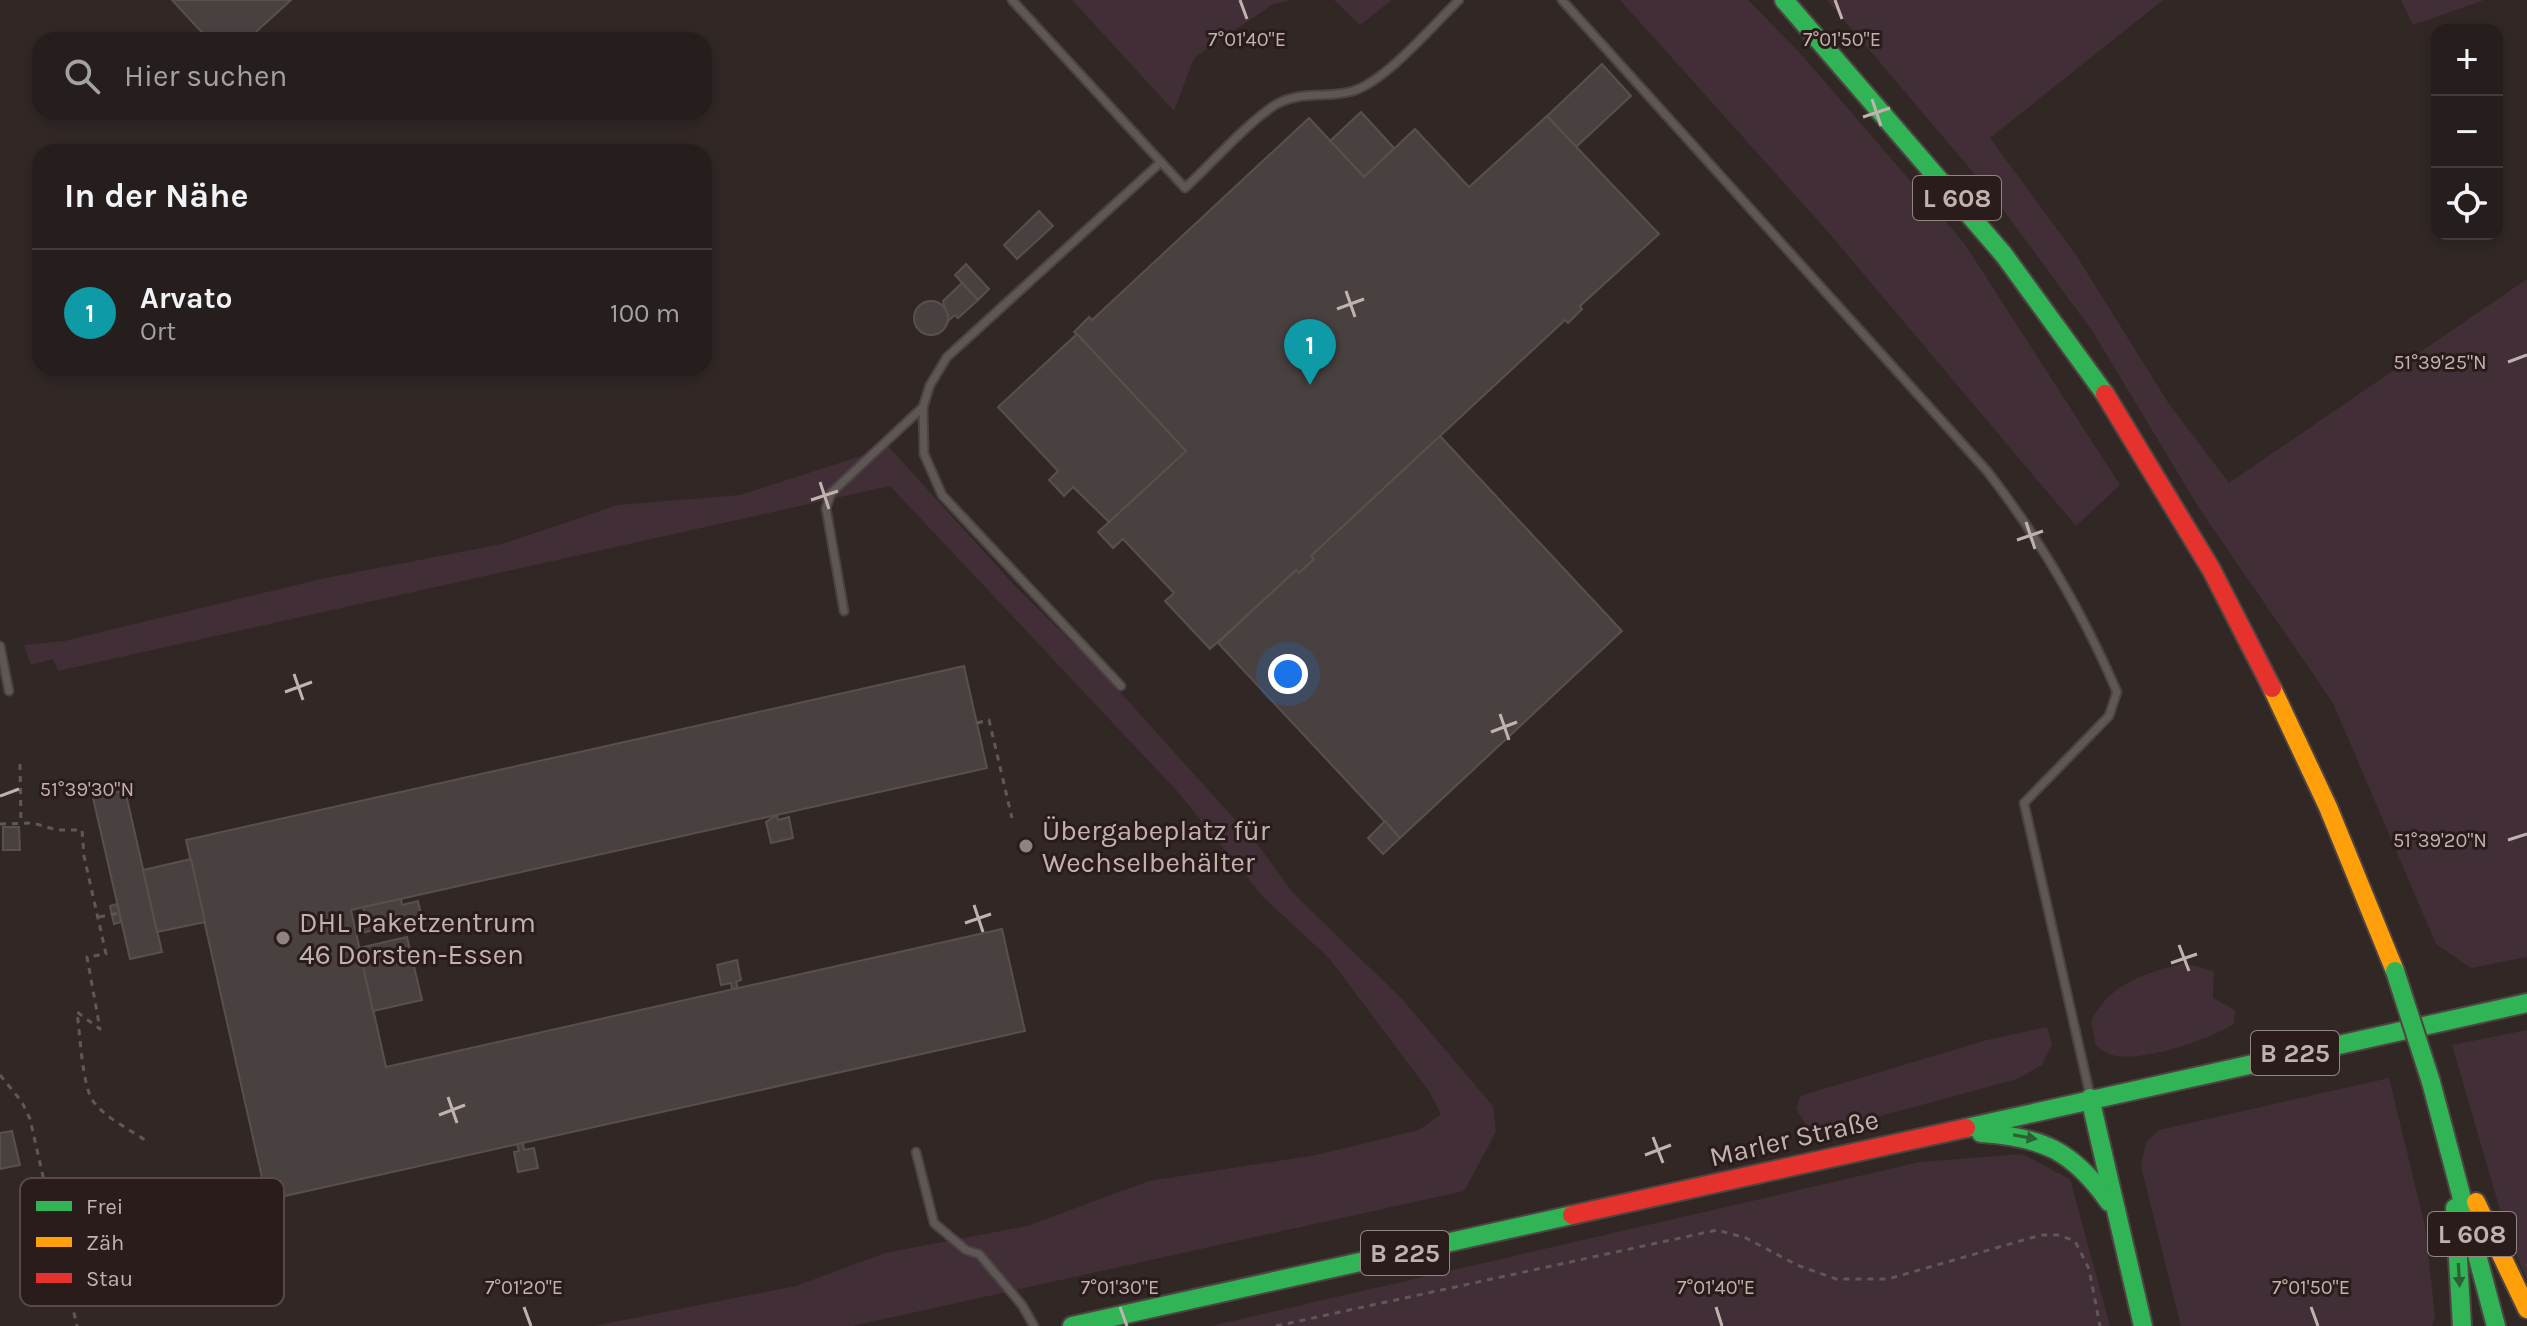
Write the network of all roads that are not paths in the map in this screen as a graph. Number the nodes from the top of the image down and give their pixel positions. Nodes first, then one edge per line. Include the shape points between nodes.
1 (1012, 0) edge
2 (1459, 0) edge
3 (1562, 0) edge
4 (1784, 0) edge
5 (1161, 162) junction
6 (923, 407) junction
7 (844, 611) dead end
8 (0, 646) edge
9 (1121, 686) dead end
10 (9, 691) dead end
11 (2527, 1003) edge
12 (2090, 1098) junction
13 (1947, 1132) junction
14 (2449, 1142) junction
15 (916, 1152) dead end
16 (2117, 1214) junction
17 (2527, 1309) edge
18 (1034, 1326) edge
19 (1072, 1326) edge
20 (2143, 1326) edge
21 (2462, 1326) edge
22 (2496, 1326) edge

1 - 5 lane
2 - 5 lane via 1356,90 1295,97 1276,105 1185,188
3 - 12 lane via 1987,471 2066,587 2104,662 2117,692 2109,716 2024,803
4 - 14 main road, L 608, bridge via 1971,214 2071,343 2213,571 2342,834 2395,971
5 - 6 lane via 947,357
6 - 7 lane via 831,493 826,508
6 - 9 lane via 924,454 942,495
8 - 10 lane
11 - 12 main road, Marler Straße / B 225
12 - 13 main road, Marler Straße / B 225
12 - 16 main road
13 -> 16 main road via 2044,1140 2095,1180
13 - 19 main road, Marler Straße / B 225
14 - 17 main road
14 -> 21 main road
14 - 22 main road, L 608
15 - 18 lane via 934,1223 979,1254
16 - 20 main road

